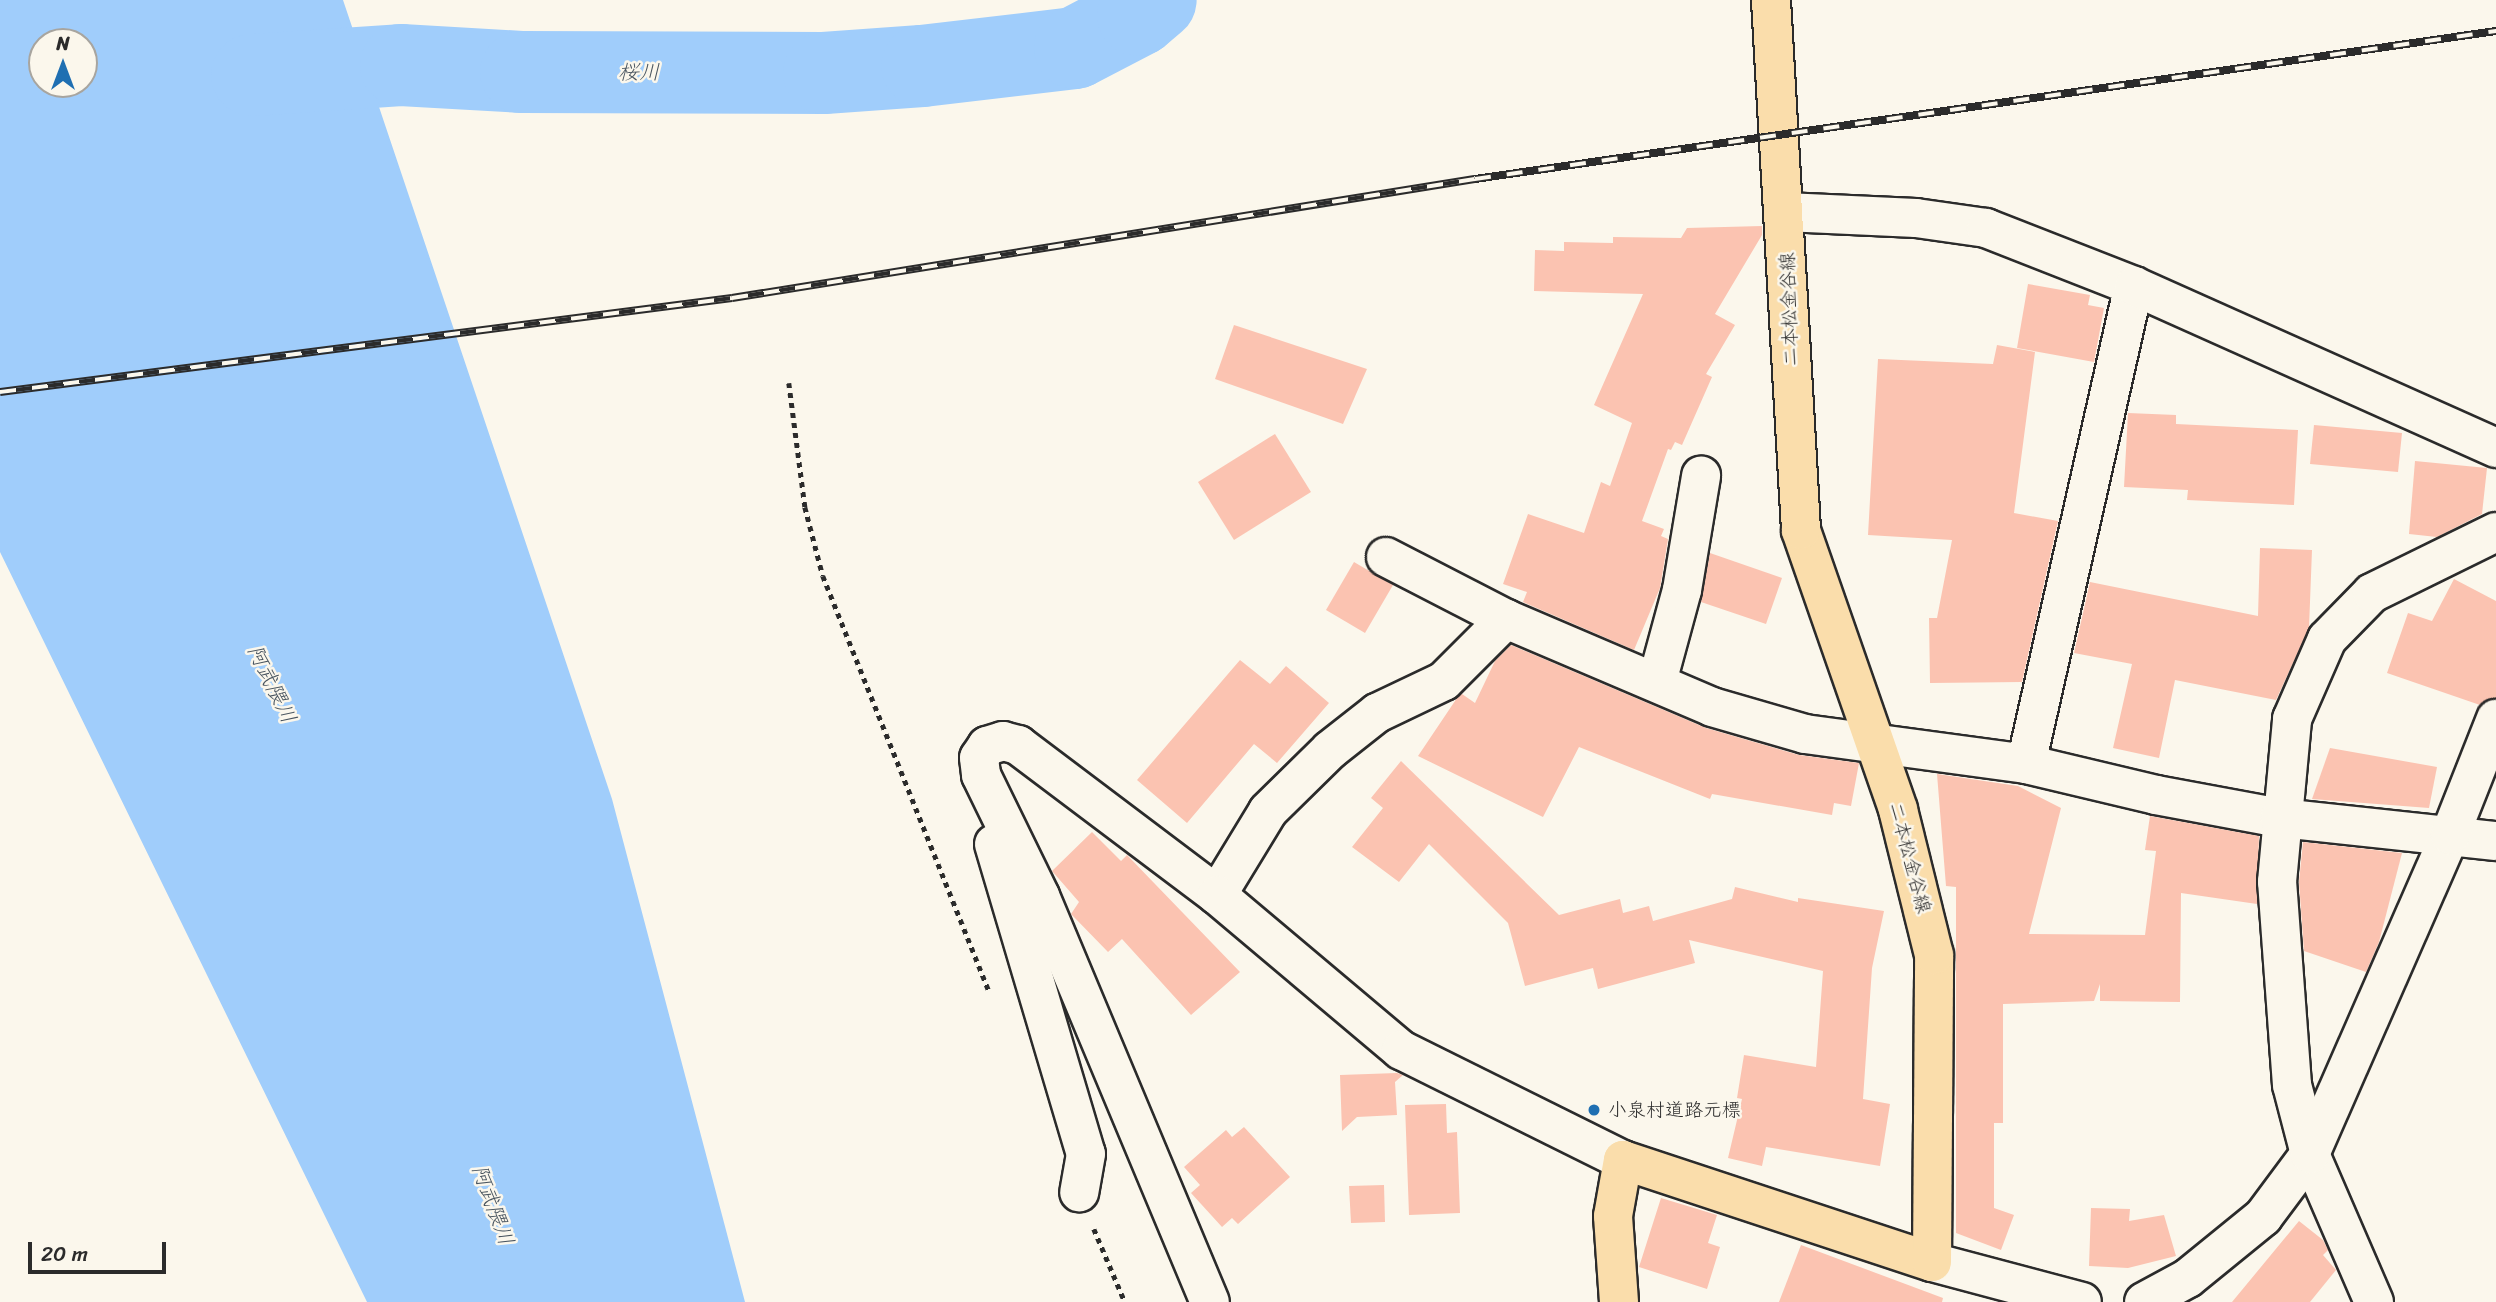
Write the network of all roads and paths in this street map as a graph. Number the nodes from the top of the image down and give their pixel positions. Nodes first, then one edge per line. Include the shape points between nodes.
1 (1771, 0) edge
2 (1785, 212) junction
3 (2134, 286) junction
4 (789, 383) dead end
5 (2496, 448) edge
6 (1701, 476) dead end
7 (2496, 532) edge
8 (1386, 556) dead end
9 (1506, 619) junction
10 (1657, 682) junction
11 (2496, 719) edge
12 (1876, 742) junction
13 (2026, 764) junction
14 (992, 800) junction
15 (2280, 818) junction
16 (2450, 835) junction
17 (2496, 841) edge
18 (1217, 895) junction
19 (993, 1001) dead end
20 (2309, 1154) junction
21 (1623, 1160) junction
22 (1079, 1192) joint
23 (1932, 1262) junction
24 (1125, 1302) edge
25 (1210, 1302) edge
26 (1619, 1302) edge
27 (2082, 1302) edge
28 (2144, 1302) edge
29 (2374, 1302) edge

1 - 2 main road, 二本松金谷線
2 - 3 street via 1916,218 1986,228
2 - 12 main road, 二本松金谷線 via 1801,530
3 - 5 street
3 - 13 street
4 - 19 path via 805,507 823,576
6 - 10 street via 1682,590
7 - 15 street via 2372,593 2327,639 2292,719
8 - 9 street
9 - 10 street
9 - 18 street via 1444,681 1377,713 1330,750 1268,811
10 - 12 street via 1712,707 1805,734
11 - 16 street
12 - 13 street
12 - 23 main road, 二本松金谷線 via 1921,890 1934,955
13 - 15 street
14 - 18 street via 979,758 987,746 1003,741 1018,745
14 - 22 street via 995,850 1086,1154
14 - 25 street via 1045,909
15 - 16 street
15 - 20 street via 2277,883 2282,994 2292,1085
16 - 17 street
16 - 20 street
18 - 21 street via 1401,1050
20 - 28 street via 2263,1217 2188,1278
20 - 29 street
21 - 23 main road
21 - 26 main road via 1613,1216
22 - 24 path
23 - 27 street

